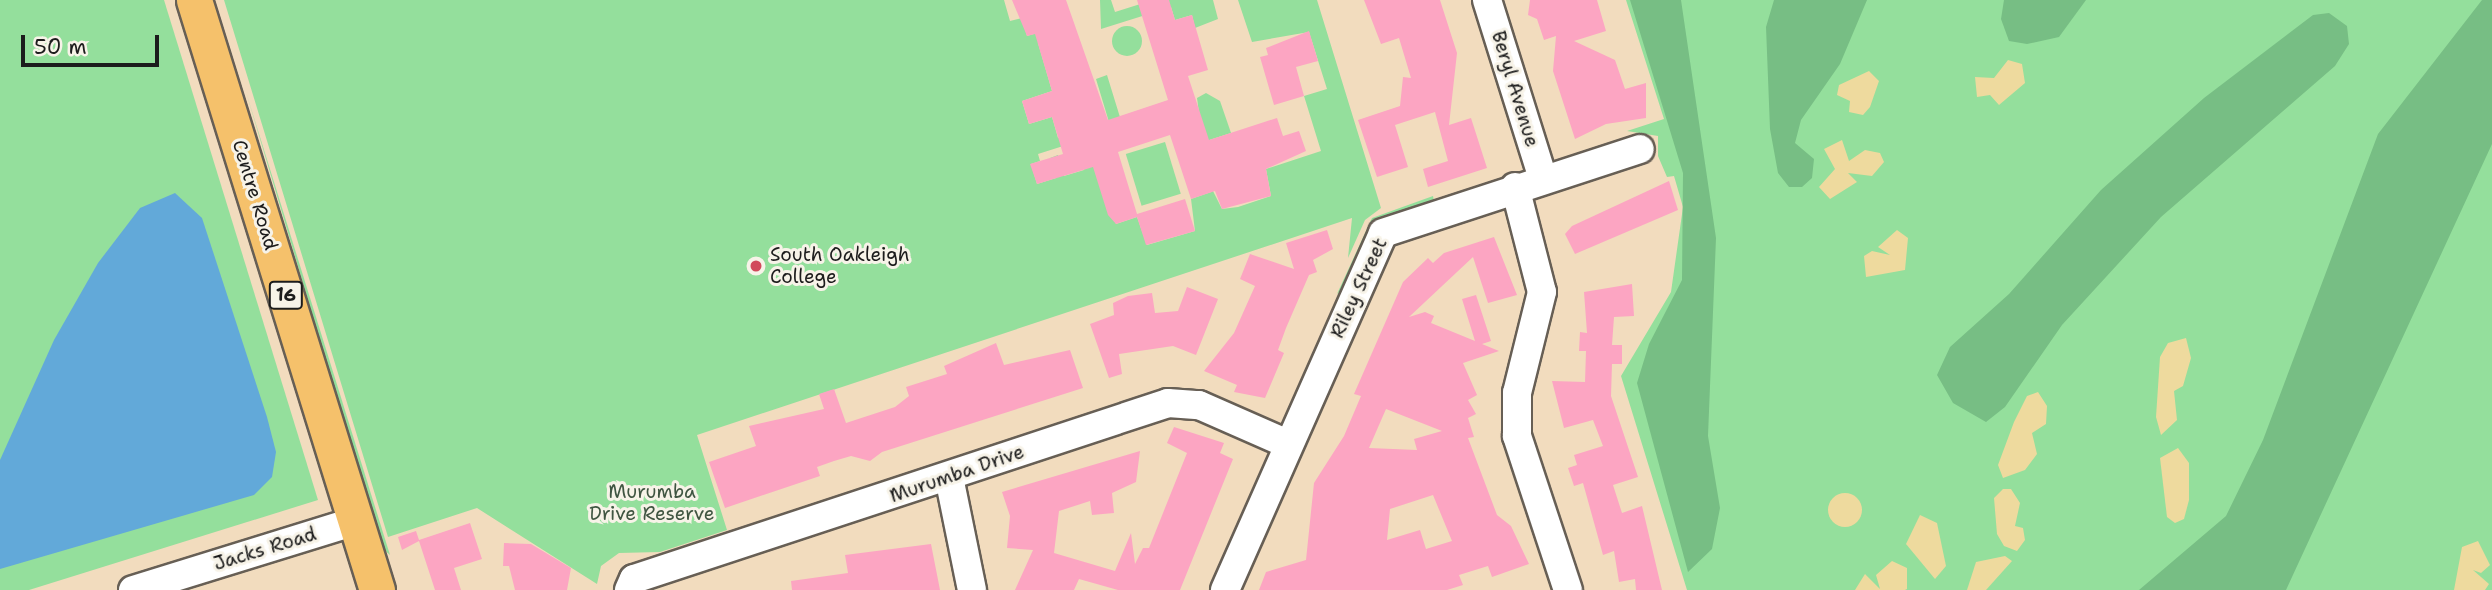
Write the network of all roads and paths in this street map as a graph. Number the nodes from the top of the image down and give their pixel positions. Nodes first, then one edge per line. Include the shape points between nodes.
1 (194, 0) edge
2 (1487, 0) edge
3 (1640, 149) dead end
4 (1543, 179) junction
5 (1515, 187) junction
6 (1289, 444) junction
7 (949, 477) junction
8 (356, 521) junction
9 (133, 590) edge
10 (377, 590) edge
11 (629, 590) edge
12 (972, 590) edge
13 (1225, 590) edge
14 (1568, 590) edge

1 - 8 main road, Centre Road / 16
2 - 4 street, Beryl Avenue
3 - 4 street, Riley Street
4 - 5 street, Riley Street
5 - 6 street, Riley Street via 1383,233
5 - 14 street via 1542,292 1517,393 1517,436
6 - 7 street, Murumba Drive via 1178,401
6 - 13 street, Riley Street
7 - 11 street, Murumba Drive via 634,579
7 - 12 street
8 - 9 street, Jacks Road
8 - 10 main road, Centre Road / 16

